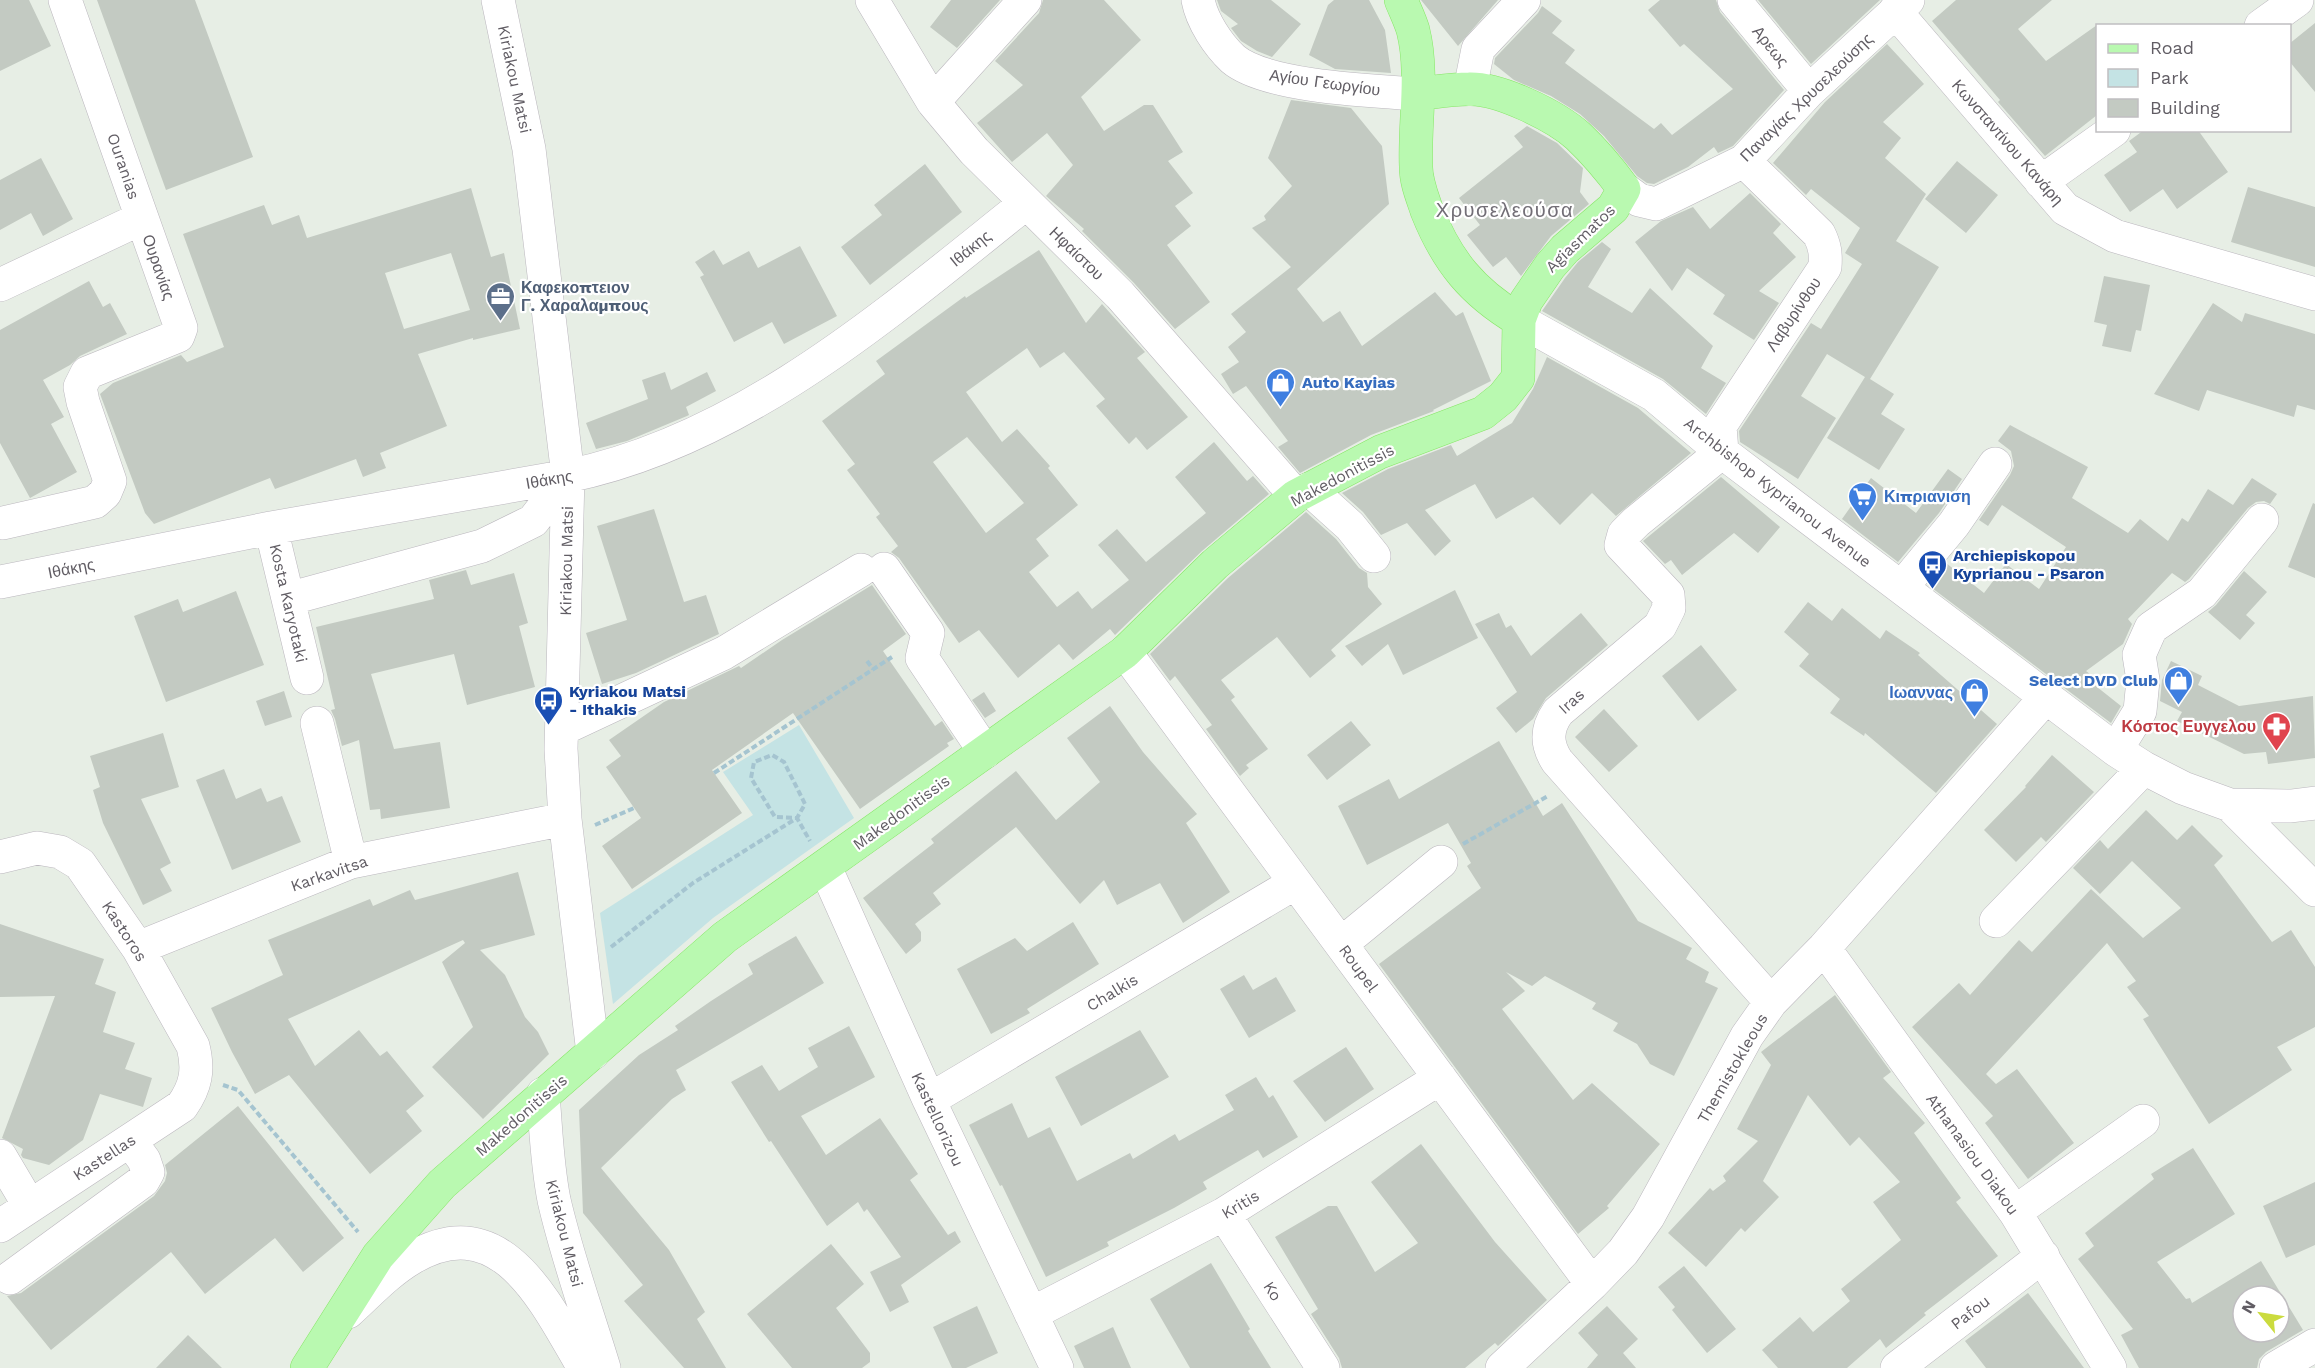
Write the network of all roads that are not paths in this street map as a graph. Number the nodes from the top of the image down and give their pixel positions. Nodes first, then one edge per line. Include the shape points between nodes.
1 (65, 0) edge
2 (498, 0) edge
3 (872, 0) edge
4 (1025, 0) edge
5 (1198, 0) edge
6 (1401, 0) edge
7 (1524, 0) edge
8 (1734, 0) edge
9 (2297, 0) edge
10 (1902, 5) edge
11 (2264, 24) edge
12 (1470, 88) junction
13 (1809, 91) junction
14 (1418, 93) junction
15 (933, 102) junction
16 (2111, 132) edge
17 (1744, 161) junction
18 (2042, 182) junction
19 (1624, 189) junction
20 (1026, 203) junction
21 (142, 218) junction
22 (0, 285) edge
23 (2315, 294) edge
24 (1519, 320) junction
25 (1722, 452) junction
26 (1995, 465) dead end
27 (568, 476) junction
28 (1303, 492) junction
29 (2262, 520) dead end
30 (3, 524) dead end
31 (271, 528) junction
32 (1374, 556) dead end
33 (0, 582) edge
34 (1902, 587) junction
35 (288, 599) junction
36 (1125, 652) junction
37 (307, 678) dead end
38 (2047, 696) junction
39 (317, 723) dead end
40 (562, 729) junction
41 (2116, 750) junction
42 (985, 752) junction
43 (2144, 768) junction
44 (2315, 803) edge
45 (2230, 805) junction
46 (566, 828) junction
47 (0, 857) edge
48 (351, 862) junction
49 (1441, 862) road end
50 (825, 867) junction
51 (1295, 883) junction
52 (2315, 890) edge
53 (1996, 921) dead end
54 (1341, 944) junction
55 (138, 948) junction
56 (1824, 948) junction
57 (1771, 1002) junction
58 (592, 1053) junction
59 (196, 1077) joint
60 (1440, 1078) junction
61 (543, 1094) junction
62 (929, 1101) junction
63 (2143, 1121) dead end
64 (130, 1141) junction
65 (0, 1156) edge
66 (29, 1205) junction
67 (2015, 1212) junction
68 (1224, 1214) junction
69 (0, 1226) edge
70 (2043, 1256) junction
71 (10, 1278) dead end
72 (1592, 1284) junction
73 (1031, 1314) junction
74 (336, 1323) junction
75 (2315, 1345) edge
76 (307, 1368) edge
77 (584, 1368) edge
78 (604, 1368) edge
79 (1057, 1368) edge
80 (1323, 1368) edge
81 (1502, 1368) edge
82 (1897, 1368) edge
83 (2110, 1368) edge
84 (2276, 1368) edge

1 - 21 street, Ouranias
2 - 27 street, Kiriakou Matsi via 529,149
3 - 15 street, Ηφαίστου
4 - 15 street
5 - 14 street, Αγίου Γεωργίου via 1214,36 1234,59 1249,68 1273,78
6 - 14 main road, Archbishop Kyprianou Avenue via 1413,30
7 - 12 street via 1478,49
8 - 13 street, Αρεως
9 - 11 street
10 - 13 street, Παναγίας Χρυσελεούσης
10 - 18 street, Κωνσταντίνου Κανάρη
12 - 14 main road, Παναγίας Χρυσελεούσης
12 - 19 main road, Παναγίας Χρυσελεούσης via 1525,103 1576,134
13 - 17 street, Παναγίας Χρυσελεούσης
14 - 24 main road, Archbishop Kyprianou Avenue via 1418,187 1437,236 1475,289
15 - 20 street, Ηφαίστου via 974,151
16 - 18 street
17 - 19 street, Παναγίας Χρυσελεούσης via 1656,204 1639,200
17 - 25 street, Λαβυρίνθου via 1819,234 1826,256 1825,267 1720,426
18 - 23 street, Κωνσταντίνου Κανάρη via 2065,209 2115,236
19 - 24 main road, Agiasmatos via 1613,208 1565,249 1539,279
20 - 27 street, Ιθάκης via 921,288 802,374 650,454
20 - 28 street, Ηφαίστου via 1120,295
21 - 22 street, Ouranias
21 - 30 street, Ουρανίας via 181,328 178,336 87,373 80,387 110,481 105,493 95,502
24 - 25 street, Archbishop Kyprianou Avenue via 1654,394
24 - 28 main road, Makedonitissis via 1518,378 1483,413 1380,452
25 - 34 street, Archbishop Kyprianou Avenue
25 - 57 street, Iras via 1624,534 1622,545 1668,595 1669,608 1660,626 1558,712 1548,731 1552,752 1574,780
26 - 34 street via 1954,524
27 - 31 street, Ιθάκης
27 - 35 street via 533,522 482,546
27 - 40 street, Kiriakou Matsi
28 - 32 street, Ηφαίστου via 1350,526
28 - 36 main road, Makedonitissis via 1215,564
29 - 41 street via 2202,593 2151,628 2139,655 2143,680 2140,711
31 - 33 street, Ιθάκης
31 - 35 street, Kosta Karyotaki
34 - 38 street, Archbishop Kyprianou Avenue
35 - 37 street, Kosta Karyotaki
36 - 42 main road, Makedonitissis
36 - 51 street, Roupel
38 - 41 street, Archbishop Kyprianou Avenue
38 - 56 street, Themistokleous
39 - 48 street
40 - 42 street via 724,654 872,570 928,633 922,658
40 - 46 street, Kiriakou Matsi
41 - 43 street, Archbishop Kyprianou Avenue
42 - 50 main road, Makedonitissis
43 - 45 street, Archbishop Kyprianou Avenue via 2183,789
43 - 53 street
44 - 45 street
45 - 52 street, Archbishop Kyprianou Avenue
46 - 48 street, Karkavitsa
46 - 58 street, Kiriakou Matsi
47 - 55 street, Kastoros via 37,848 60,852 80,864
48 - 55 street, Karkavitsa
49 - 54 street
50 - 58 main road, Makedonitissis via 725,937
50 - 62 street, Kastellorizou
51 - 54 street, Roupel
51 - 62 street, Chalkis
54 - 60 street, Roupel
55 - 59 street, Kastoros via 193,1046
56 - 57 street, Themistokleous
56 - 67 street, Athanasiou Diakou
57 - 72 street, Themistokleous via 1747,1036 1648,1216 1623,1252
58 - 61 main road, Makedonitissis
59 - 64 street, Kastellas via 182,1106
60 - 68 street, Kritis
60 - 72 street, Roupel
61 - 74 main road, Makedonitissis via 442,1185 378,1256
61 - 78 street, Kiriakou Matsi via 554,1198
62 - 73 street, Kastellorizou
63 - 67 street
64 - 66 street, Kastellas
64 - 71 street via 148,1172 143,1181
65 - 66 street
66 - 69 street, Kastellas
67 - 70 street, Athanasiou Diakou
68 - 73 street, Kritis
68 - 80 street, Ko
70 - 82 street, Pafou
70 - 83 street, Athanasiou Diakou
72 - 81 street, Themistokleous
73 - 79 street, Kastellorizou
74 - 76 main road, Makedonitissis
74 - 77 street via 411,1259 454,1242 476,1245 500,1254 523,1274
75 - 84 street

